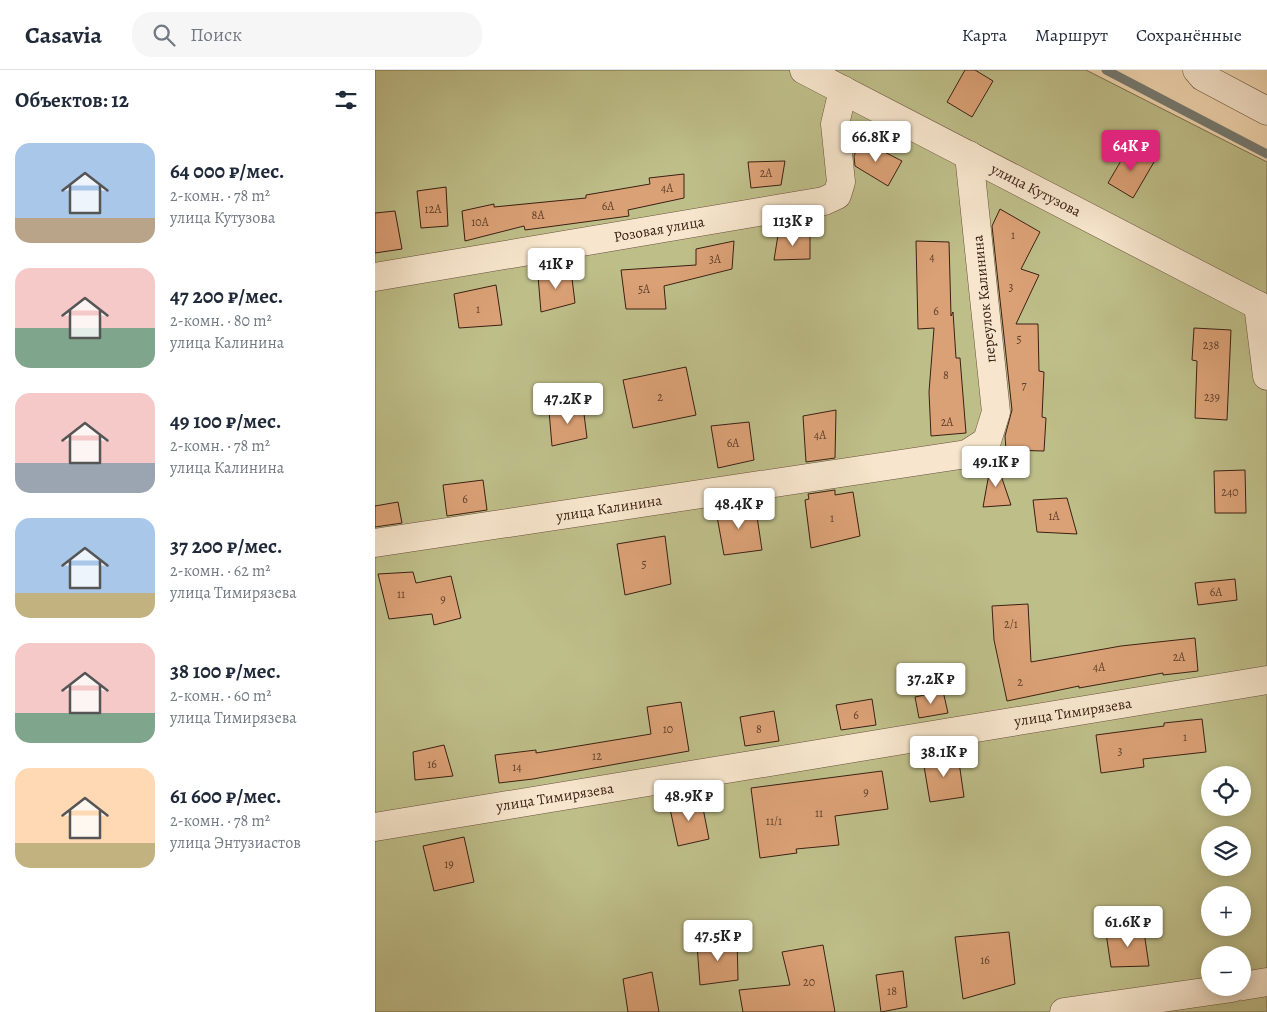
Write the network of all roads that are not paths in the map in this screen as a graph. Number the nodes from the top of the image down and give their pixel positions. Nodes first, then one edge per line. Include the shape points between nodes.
1 (804, 70) edge
2 (1197, 70) edge
3 (843, 90) junction
4 (1267, 111) edge
5 (969, 155) junction
6 (375, 277) edge
7 (1263, 308) edge
8 (1267, 376) edge
9 (987, 441) joint
10 (375, 543) edge
11 (1267, 680) edge
12 (375, 827) edge
13 (1267, 982) edge
14 (1251, 985) edge
15 (1201, 992) edge
16 (1064, 1012) edge

1 - 3 street, улица Кутузова
2 - 4 street via 1203,77
3 - 5 street, улица Кутузова
3 - 6 street, Розовая улица via 835,124 841,182 837,195 824,200
5 - 7 street, улица Кутузова
5 - 9 street, переулок Калинина via 996,412
7 - 8 street
9 - 10 street, улица Калинина via 967,454
11 - 12 street, улица Тимирязева
13 - 14 street
15 - 16 street

